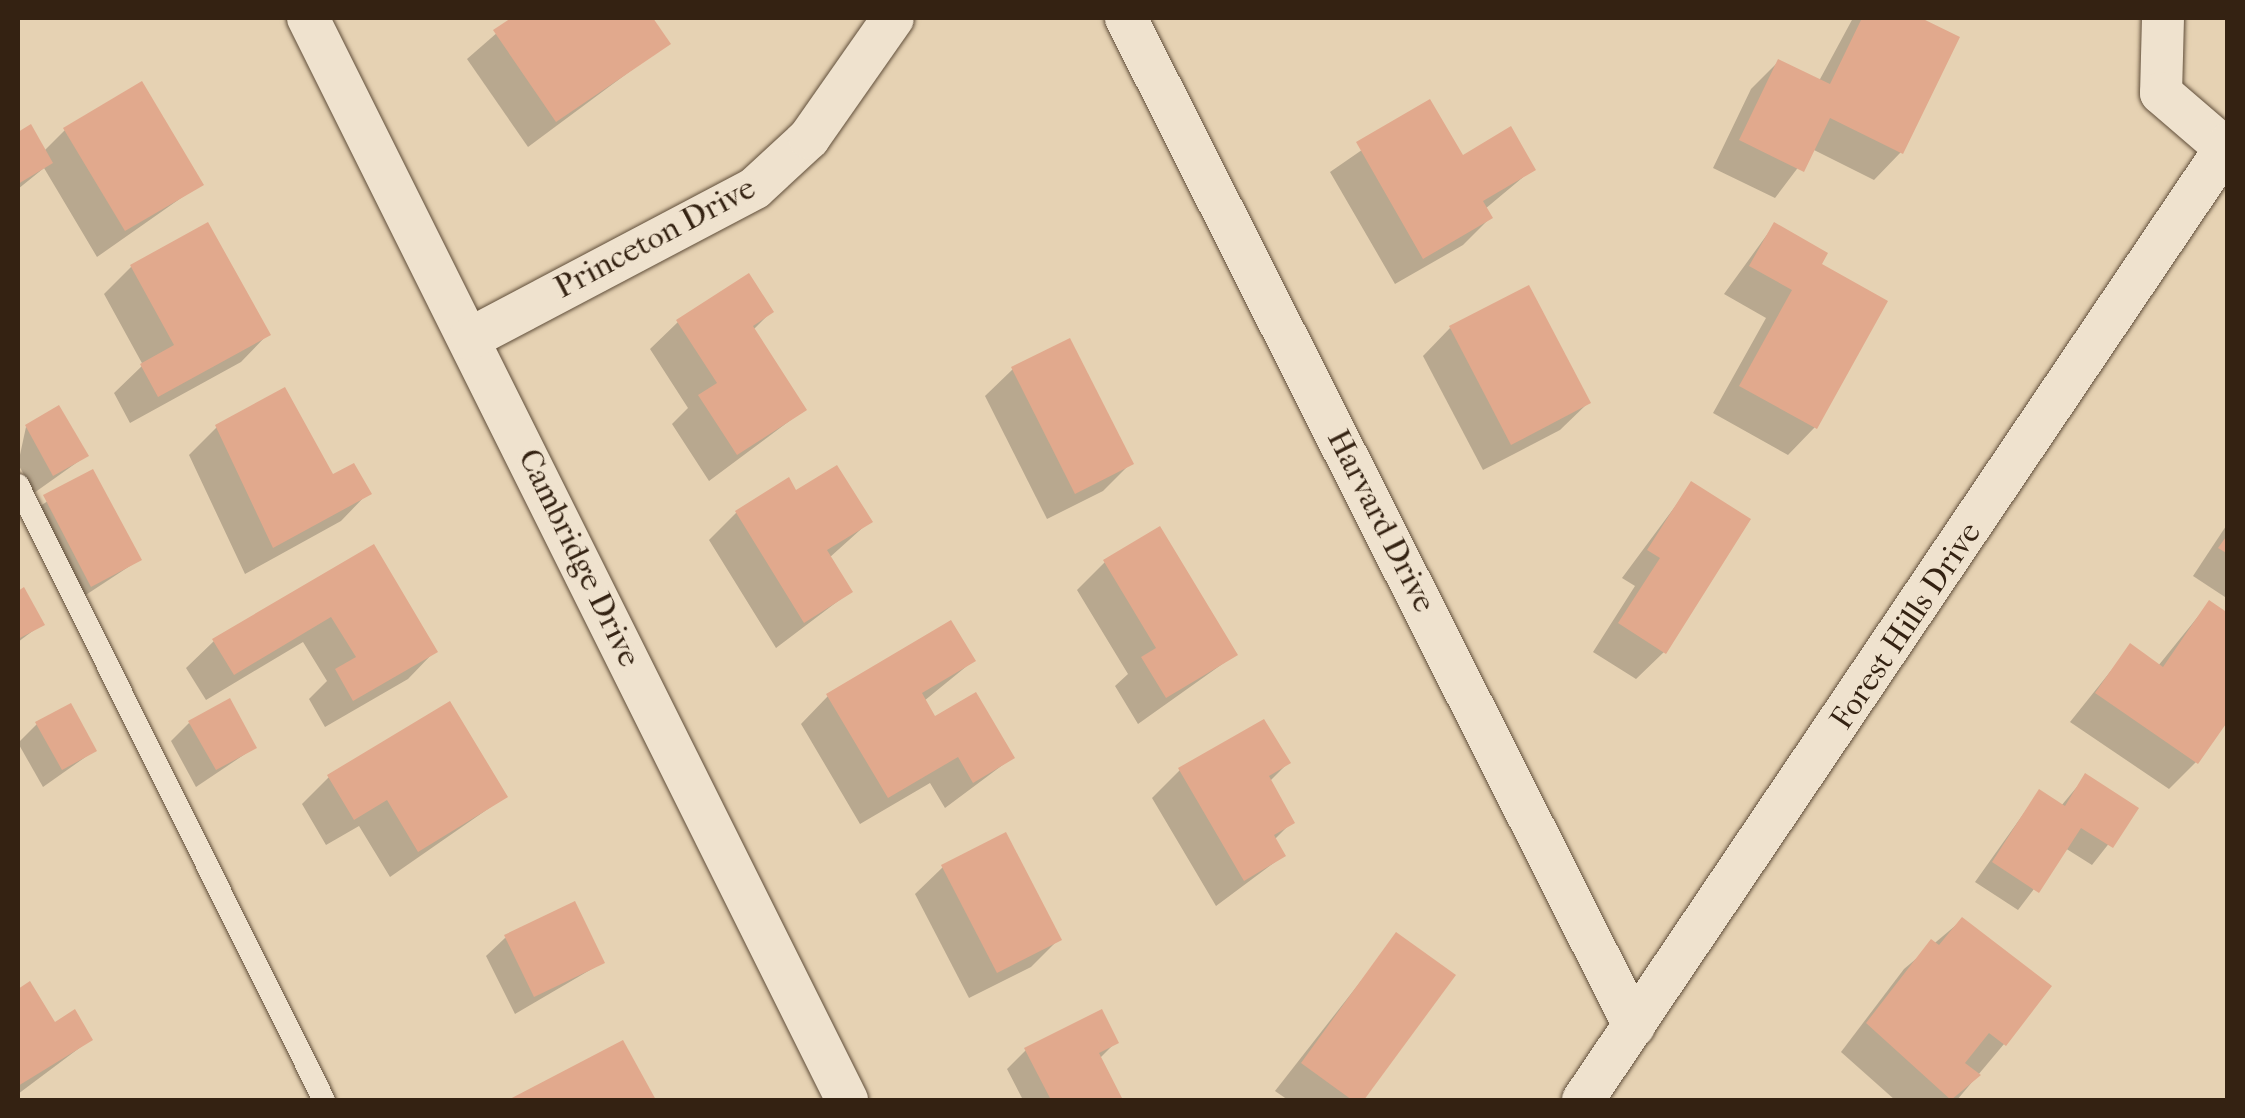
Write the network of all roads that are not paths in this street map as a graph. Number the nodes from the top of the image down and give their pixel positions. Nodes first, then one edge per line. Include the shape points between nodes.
1 (892, 18) edge
2 (1126, 18) edge
3 (2163, 18) edge
4 (316, 21) edge
5 (2226, 146) edge
6 (468, 339) junction
7 (18, 485) edge
8 (1634, 1026) junction
9 (324, 1100) edge
10 (848, 1100) edge
11 (1583, 1100) edge

1 - 6 street, Princeton Drive via 809,138 755,188
2 - 8 street, Harvard Drive
3 - 5 street, Forest Hills Drive via 2161,93
4 - 6 street, Cambridge Drive
5 - 8 street, Forest Hills Drive
6 - 10 street, Cambridge Drive
7 - 9 lane
8 - 11 street, Forest Hills Drive

